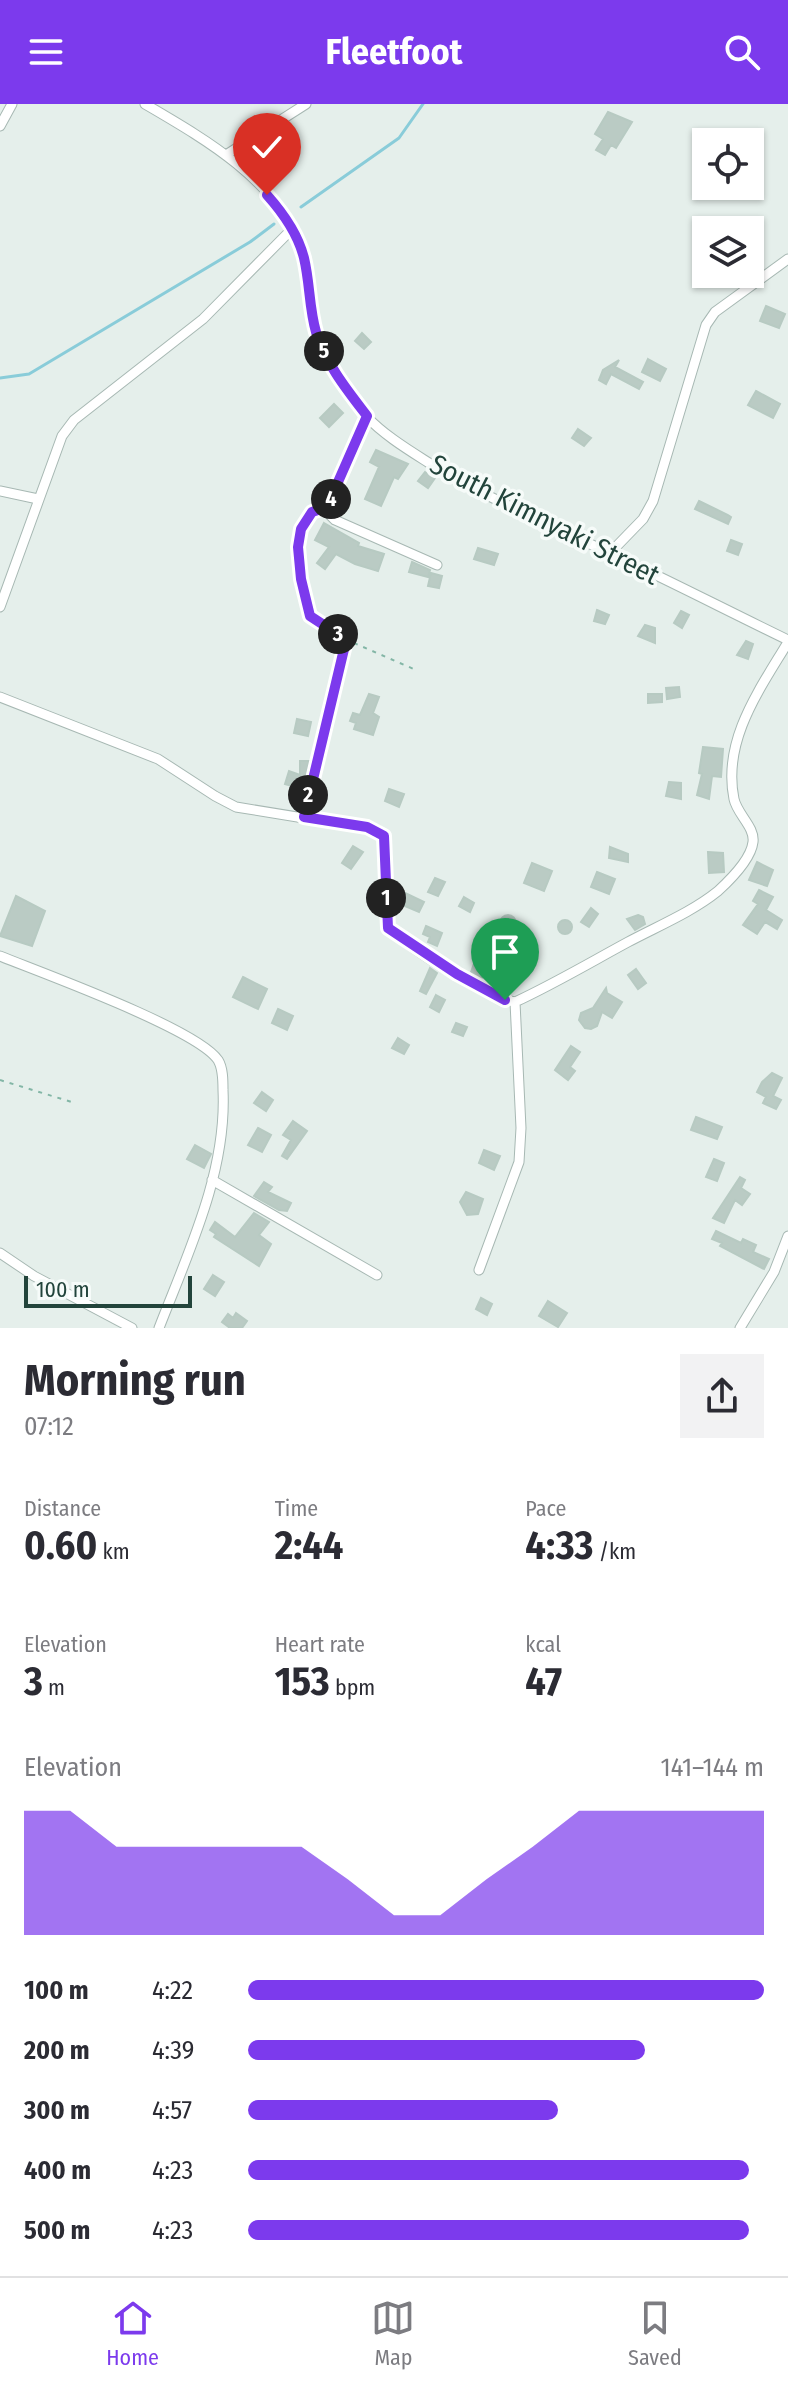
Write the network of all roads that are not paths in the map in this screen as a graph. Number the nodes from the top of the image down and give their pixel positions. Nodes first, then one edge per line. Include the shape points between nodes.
1 (12, 104) edge
2 (145, 104) edge
3 (306, 104) edge
4 (0, 126) edge
5 (226, 155) junction
6 (293, 228) junction
7 (788, 259) edge
8 (367, 416) junction
9 (0, 491) edge
10 (38, 499) junction
11 (327, 507) junction
12 (610, 553) junction
13 (437, 565) dead end
14 (0, 607) edge
15 (788, 641) edge
16 (0, 697) edge
17 (304, 817) junction
18 (0, 956) edge
19 (515, 1002) junction
20 (212, 1180) junction
21 (788, 1236) edge
22 (0, 1253) edge
23 (479, 1270) dead end
24 (377, 1275) dead end
25 (132, 1328) edge
26 (159, 1328) edge
27 (740, 1328) edge

1 - 4 street
2 - 5 street, South Kimnyaki Street
3 - 5 street
5 - 6 street, South Kimnyaki Street
6 - 8 street, South Kimnyaki Street via 325,354
6 - 10 street via 203,319 74,420 62,436
7 - 12 street via 715,312 706,325 653,501
8 - 11 street
8 - 12 street, South Kimnyaki Street via 472,489
9 - 10 street
10 - 14 street
11 - 13 street via 335,520
11 - 17 street via 312,512 301,529 301,579 310,616 342,637 344,651
12 - 15 street, South Kimnyaki Street
15 - 19 street via 741,727 733,756 734,801 753,841 736,872 677,916
16 - 17 street via 158,759 236,807
17 - 19 street via 367,827 384,836 388,928 457,974
18 - 20 street via 162,1023 206,1048 219,1062 224,1108
19 - 23 street via 519,1162
20 - 24 street
20 - 26 street
21 - 27 street via 774,1272
22 - 25 street

